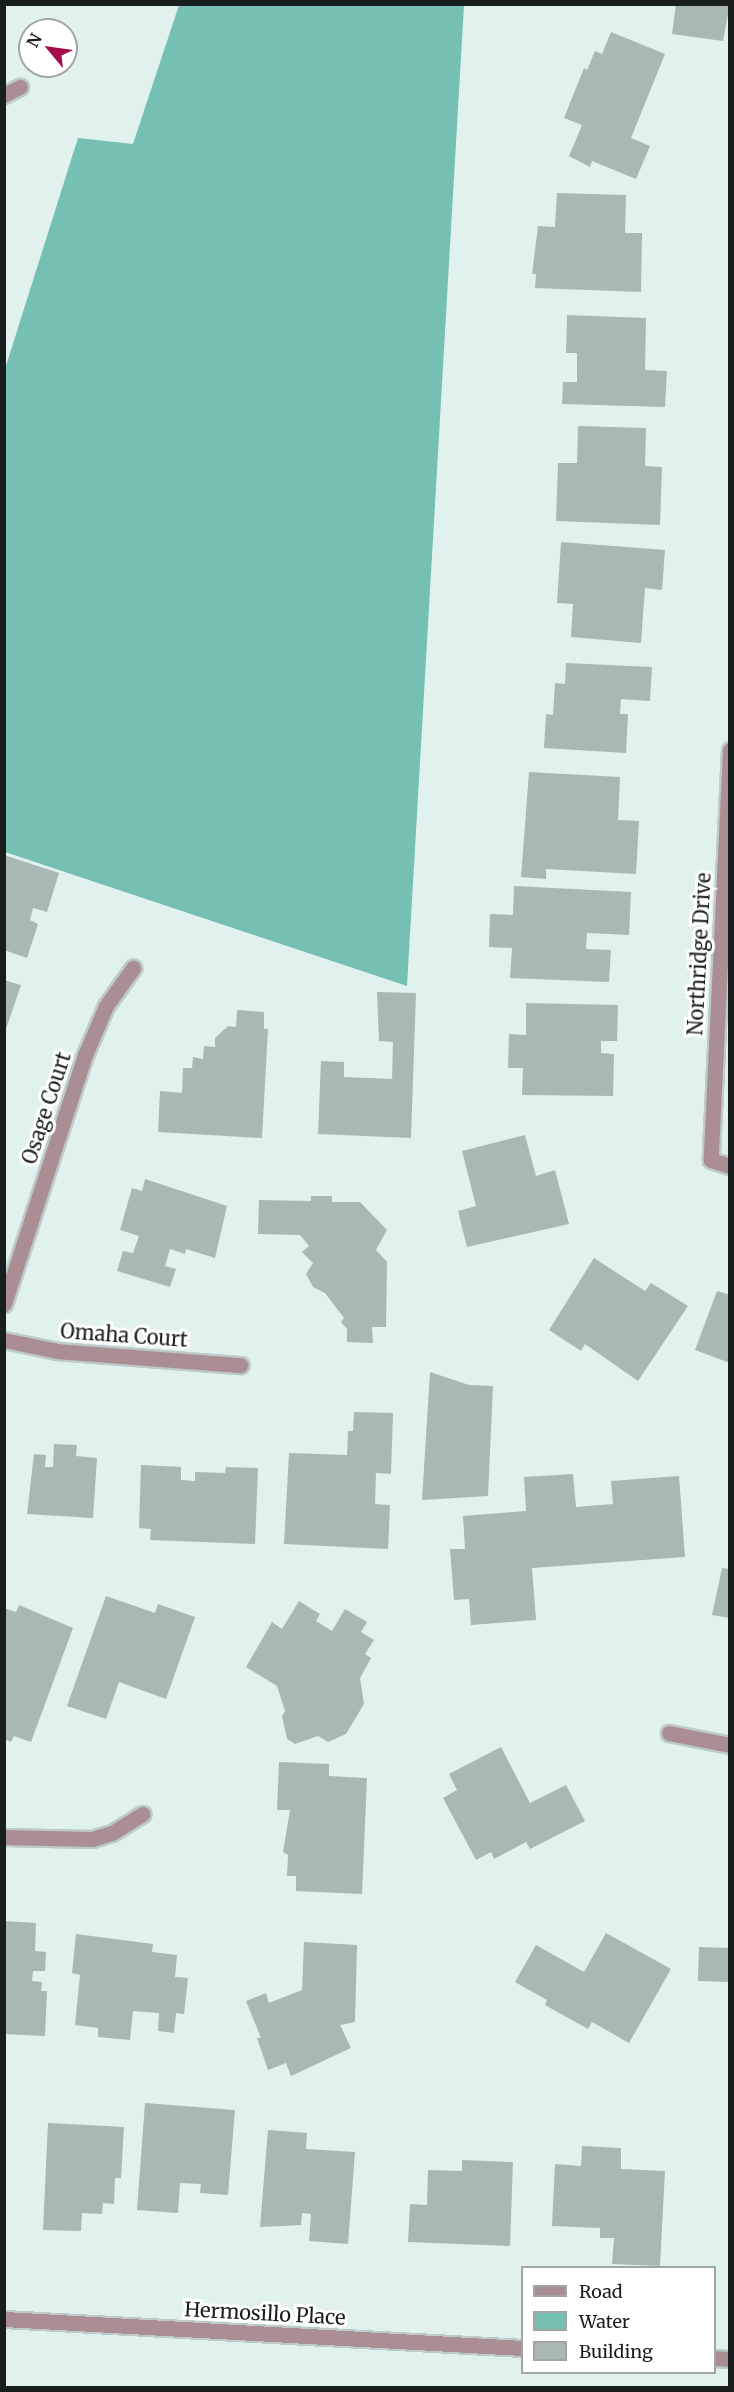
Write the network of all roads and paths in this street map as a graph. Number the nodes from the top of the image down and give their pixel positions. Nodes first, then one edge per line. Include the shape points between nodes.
1 (20, 87) dead end
2 (4, 95) edge
3 (729, 750) edge
4 (133, 968) dead end
5 (729, 1166) edge
6 (4, 1304) edge
7 (4, 1340) edge
8 (240, 1365) dead end
9 (669, 1733) dead end
10 (729, 1745) edge
11 (142, 1814) dead end
12 (4, 1838) edge
13 (4, 2319) edge
14 (521, 2348) edge

1 - 2 street
3 - 5 street, Northridge Drive via 711,1160
4 - 6 street, Osage Court via 106,1006 85,1055
7 - 8 street, Omaha Court via 57,1351
9 - 10 street
11 - 12 street via 92,1839
13 - 14 street, Hermosillo Place

